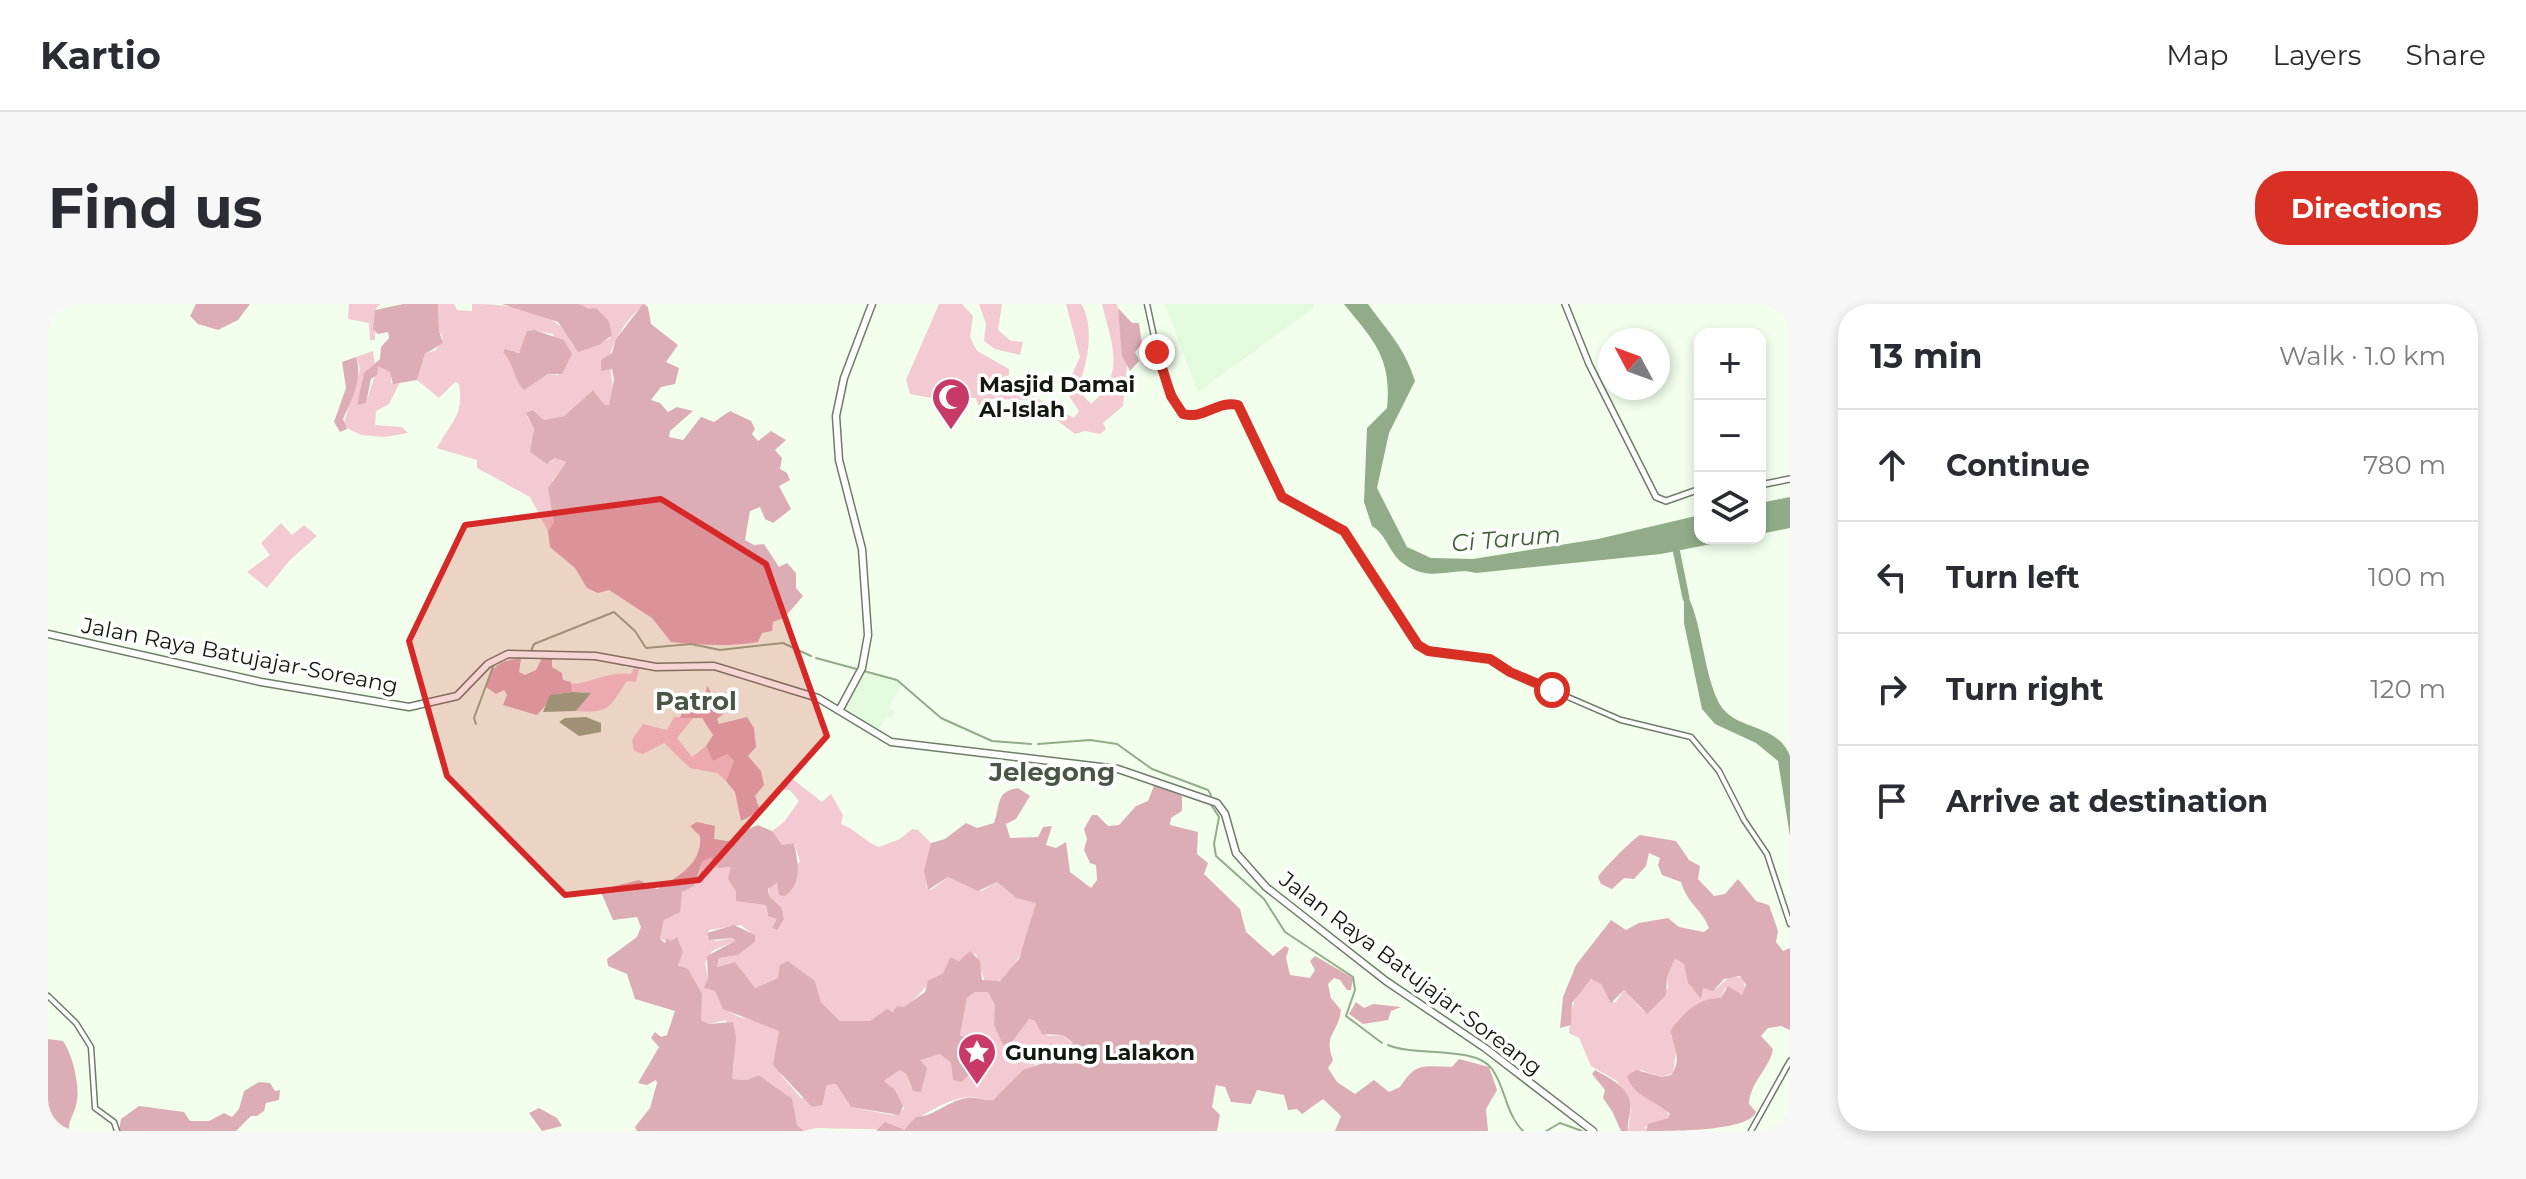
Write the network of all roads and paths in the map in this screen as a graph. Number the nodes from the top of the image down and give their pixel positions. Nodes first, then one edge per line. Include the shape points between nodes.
1 (872, 304) edge
2 (1147, 304) edge
3 (1565, 304) edge
4 (1790, 479) edge
5 (1766, 484) edge
6 (1694, 491) edge
7 (48, 634) edge
8 (840, 709) junction
9 (1790, 924) edge
10 (48, 996) edge
11 (1790, 1061) edge
12 (117, 1131) edge
13 (1593, 1131) edge
14 (1751, 1131) edge

1 - 8 main road via 844,378 835,426 862,549 868,635 861,670
2 - 9 street via 1161,369 1179,410 1194,417 1224,404 1238,405 1282,497 1344,531 1418,645 1490,659 1621,720 1691,737 1719,771 1773,868
3 - 6 main road via 1656,497 1666,501
4 - 5 main road
7 - 8 main road, Jalan Raya Batujajar-Soreang via 261,682 400,706 457,696 493,660 511,653 587,655 656,667 714,666 801,691
8 - 13 main road, Jalan Raya Batujajar-Soreang via 896,744 1122,770 1213,801 1223,810 1239,858 1266,887
10 - 12 street via 76,1023 91,1047 95,1108 114,1122
11 - 14 street

